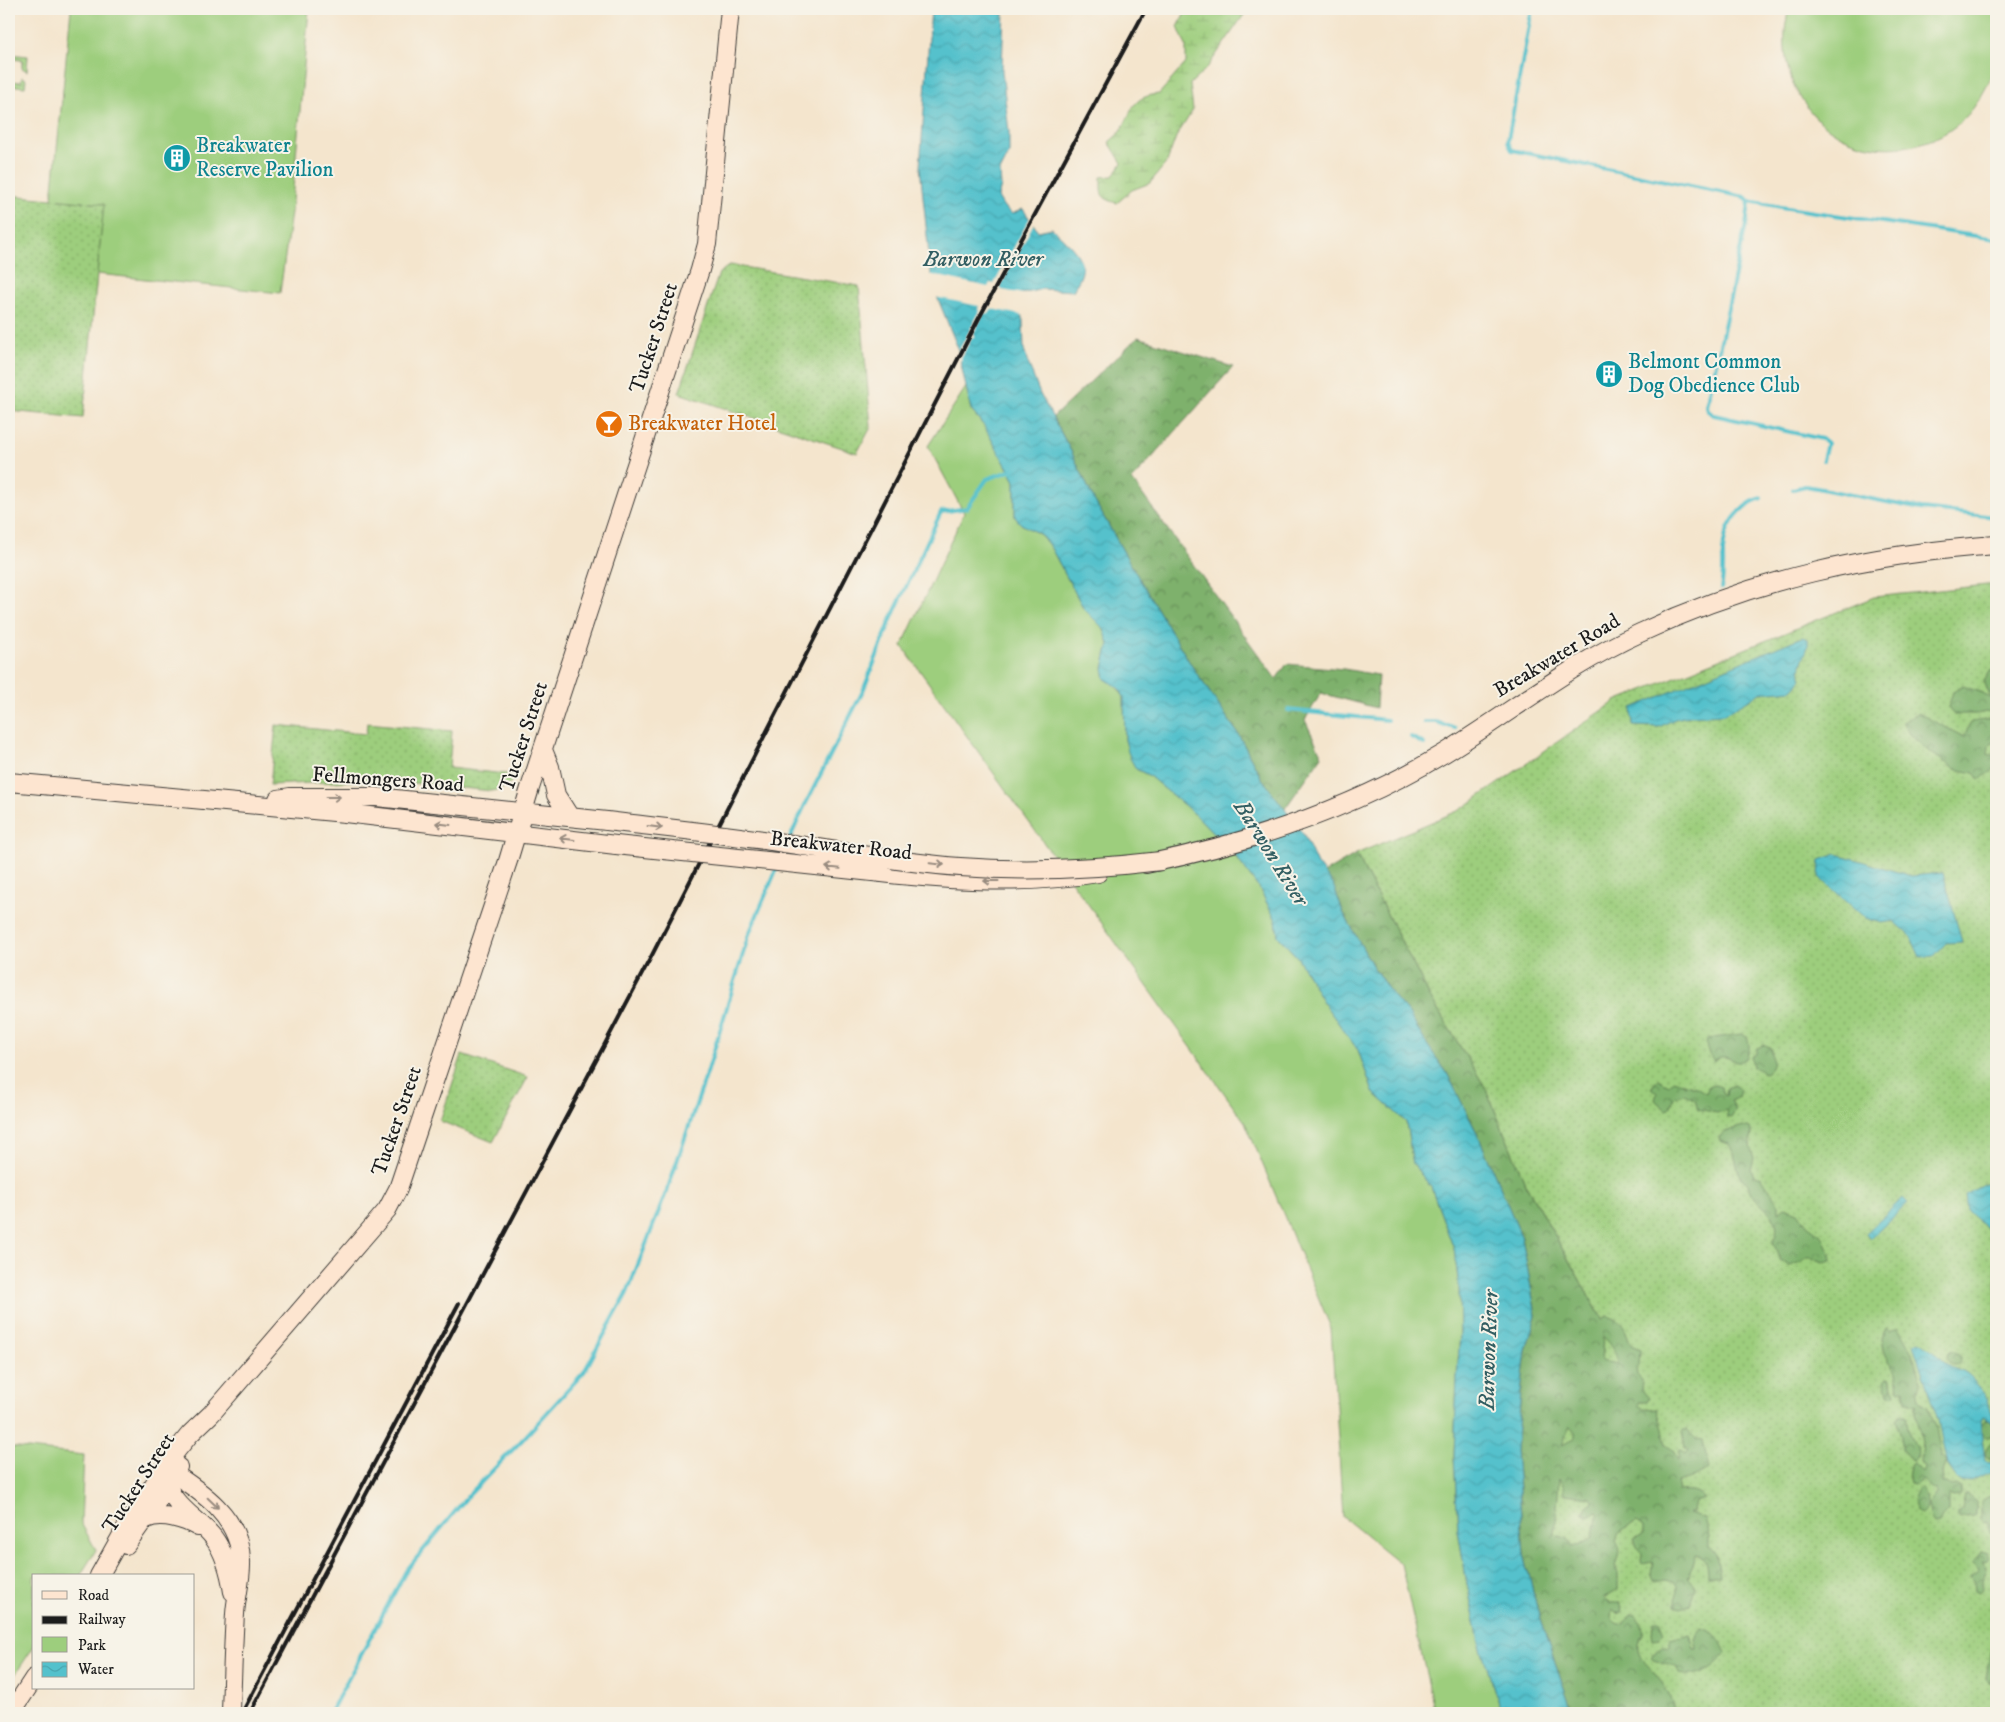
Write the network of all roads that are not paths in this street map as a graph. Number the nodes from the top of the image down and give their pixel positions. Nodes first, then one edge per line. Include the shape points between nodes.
1 (730, 9) edge
2 (1996, 545) edge
3 (543, 750) junction
4 (9, 782) edge
5 (250, 804) junction
6 (523, 812) junction
7 (570, 817) junction
8 (517, 834) junction
9 (1161, 861) junction
10 (172, 1467) junction
11 (146, 1519) junction
12 (124, 1541) junction
13 (216, 1542) junction
14 (102, 1574) edge
15 (235, 1612) junction
16 (32, 1681) edge
17 (11, 1713) edge
18 (231, 1713) edge

1 - 3 main road, Tucker Street via 707,244
2 - 9 main road, Breakwater Road via 1936,549 1796,576 1676,617 1605,651 1442,754 1356,798 1257,837
3 - 6 main road, Tucker Street
3 - 7 main road via 556,795
4 - 5 main road, Fellmongers Road
5 -> 6 main road, Fellmongers Road via 290,797 376,797
8 -> 5 main road, Fellmongers Road
6 - 7 main road, Breakwater Road
6 - 8 main road, Tucker Street
7 -> 9 main road, Breakwater Road, bridge via 961,867 1056,869
9 -> 8 main road, Breakwater Road, bridge via 1076,877 980,881
8 - 10 main road, Tucker Street via 393,1201 207,1419
10 - 11 main road, Tucker Street
10 - 12 main road
10 - 13 main road via 174,1498
10 -> 15 main road via 216,1505 236,1538 242,1565
11 - 12 main road, Tucker Street
11 - 13 main road via 158,1516 183,1520
12 - 14 main road, Tucker Street
13 - 15 main road via 229,1570
15 - 18 main road
16 - 17 main road

